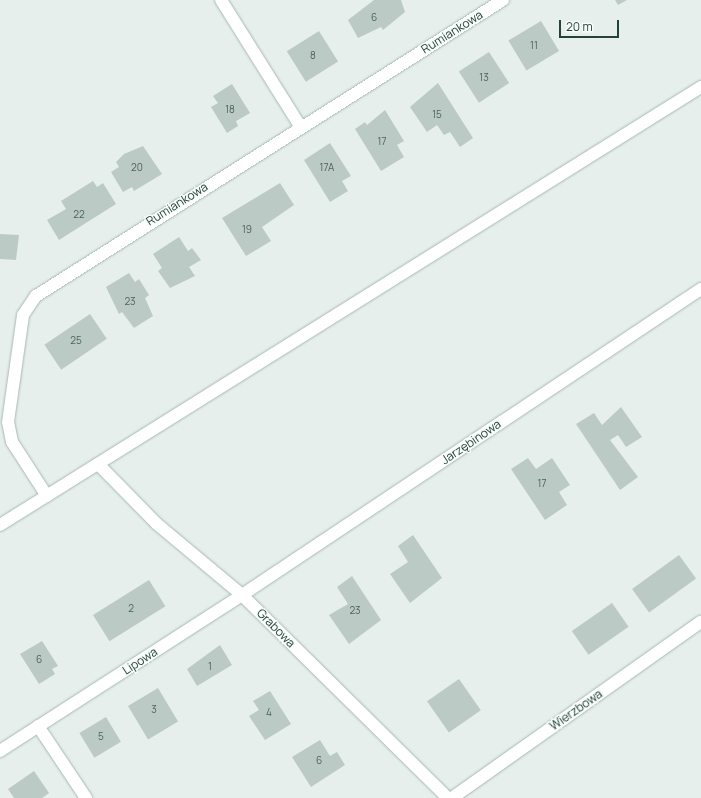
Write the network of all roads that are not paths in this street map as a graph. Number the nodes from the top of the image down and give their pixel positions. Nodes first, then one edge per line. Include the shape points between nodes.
1 (221, 0) edge
2 (503, 0) edge
3 (701, 87) edge
4 (300, 126) junction
5 (701, 289) edge
6 (98, 464) junction
7 (47, 496) junction
8 (0, 525) edge
9 (242, 595) junction
10 (701, 622) edge
11 (38, 726) junction
12 (0, 751) edge
13 (86, 798) edge
14 (448, 798) edge
15 (452, 798) edge

1 - 4 street
2 - 4 street, Rumiankowa
3 - 6 street
4 - 7 street, Rumiankowa via 61,278 36,296 23,315 8,422 12,442
5 - 9 street, Jarzębinowa
6 - 7 street
6 - 9 street, Grabowa via 157,524
7 - 8 street
9 - 11 street, Lipowa
9 - 14 street, Grabowa
10 - 15 street, Wierzbowa
11 - 12 street, Lipowa
11 - 13 street

